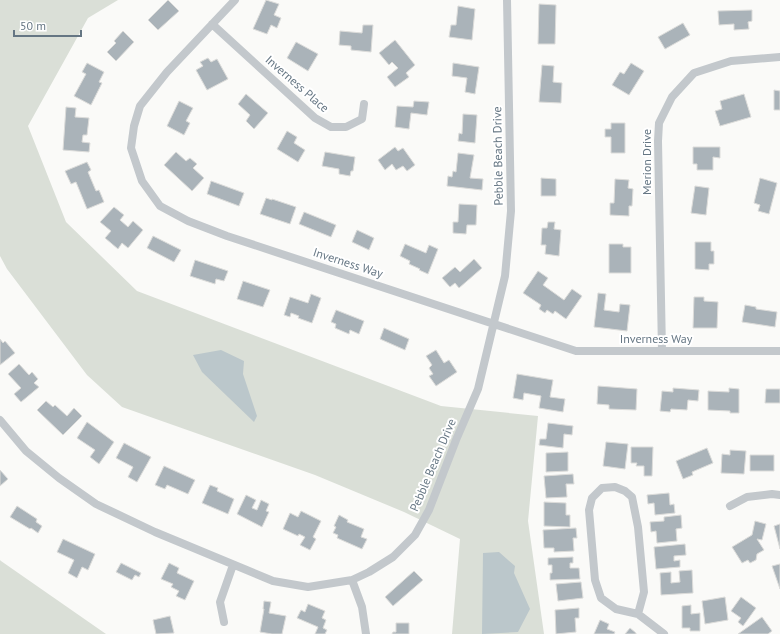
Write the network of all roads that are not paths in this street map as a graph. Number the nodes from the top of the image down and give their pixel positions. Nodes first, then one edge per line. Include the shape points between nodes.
1 (235, 0) edge
2 (507, 0) edge
3 (212, 24) junction
4 (780, 57) edge
5 (364, 104) dead end
6 (495, 323) junction
7 (662, 351) junction
8 (780, 351) edge
9 (0, 420) edge
10 (780, 495) edge
11 (730, 506) dead end
12 (233, 565) junction
13 (352, 580) junction
14 (638, 614) junction
15 (224, 622) dead end
16 (366, 634) edge
17 (664, 634) edge

1 - 3 street, Inverness Way
2 - 6 street, Pebble Beach Drive via 511,211 506,276
3 - 5 street, Inverness Place via 315,118 331,127 346,127 362,119
3 - 6 street, Inverness Way via 167,72 140,106 134,126 131,148 142,180 160,206 227,236
4 - 7 street, Merion Drive via 731,60 694,73 672,97 659,123
6 - 7 street, Inverness Way via 576,351
6 - 13 street, Pebble Beach Drive via 478,389 429,510 415,535 393,557
7 - 8 street, Inverness Way
9 - 12 street, Pebble Beach Drive via 26,451 84,497 155,532
10 - 11 street via 747,497
12 - 13 street, Pebble Beach Drive via 273,581 308,587
12 - 15 street via 220,602
13 - 16 street via 362,607
14 - 14 street via 644,592 638,527 632,497 615,487 602,488 592,498 590,510 595,580 601,598 616,609
14 - 17 street

